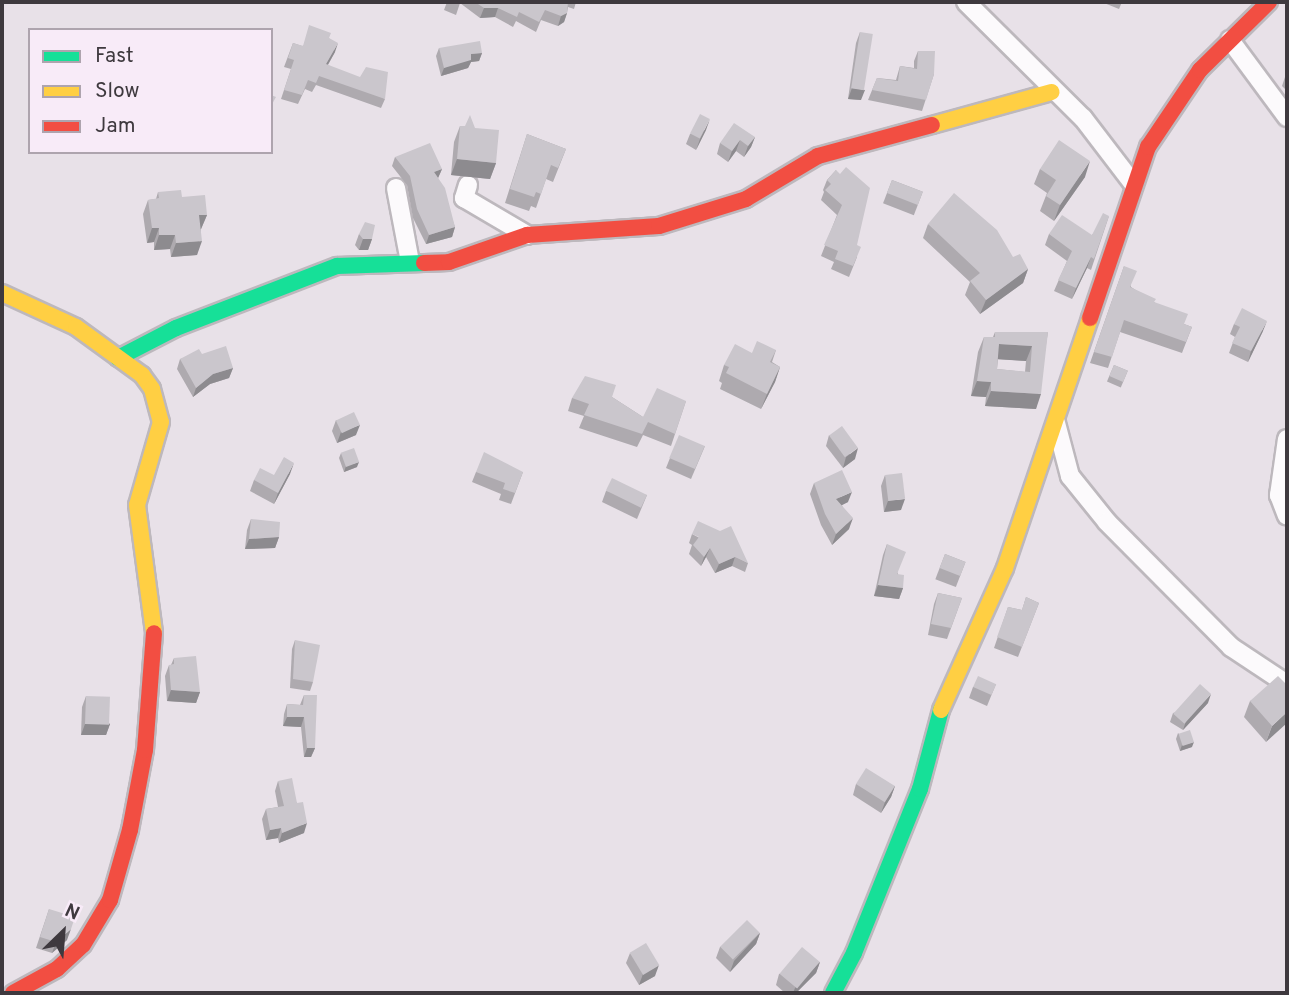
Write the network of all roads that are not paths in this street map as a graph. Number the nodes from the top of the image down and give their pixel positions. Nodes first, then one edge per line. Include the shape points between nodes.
1 (966, 2) edge
2 (1269, 2) edge
3 (1230, 40) junction
4 (1052, 92) junction
5 (1287, 117) edge
6 (1132, 182) junction
7 (468, 185) dead end
8 (396, 188) dead end
9 (527, 235) junction
10 (410, 262) junction
11 (2, 293) edge
12 (145, 343) junction
13 (118, 358) junction
14 (142, 375) junction
15 (1055, 420) junction
16 (1287, 439) edge
17 (1287, 516) edge
18 (1287, 684) edge
19 (13, 993) edge
20 (833, 993) edge

1 - 4 street
2 - 3 street
3 - 5 street
3 - 6 street via 1178,97
4 - 6 street via 1083,118
4 - 9 street via 818,156 746,199 659,226
6 - 15 street
7 - 9 street via 464,198
8 - 10 street
9 - 10 street via 449,262
10 - 12 street via 337,266
11 - 13 street via 76,327
12 - 13 street
12 - 14 street
13 - 14 street
14 - 19 street via 152,389 161,422 137,505 154,628 140,784 110,900 83,945 57,969
15 - 18 street via 1070,476 1107,522 1231,647
15 - 20 street via 1005,568 938,717 919,789 854,953
16 - 17 street via 1279,495

